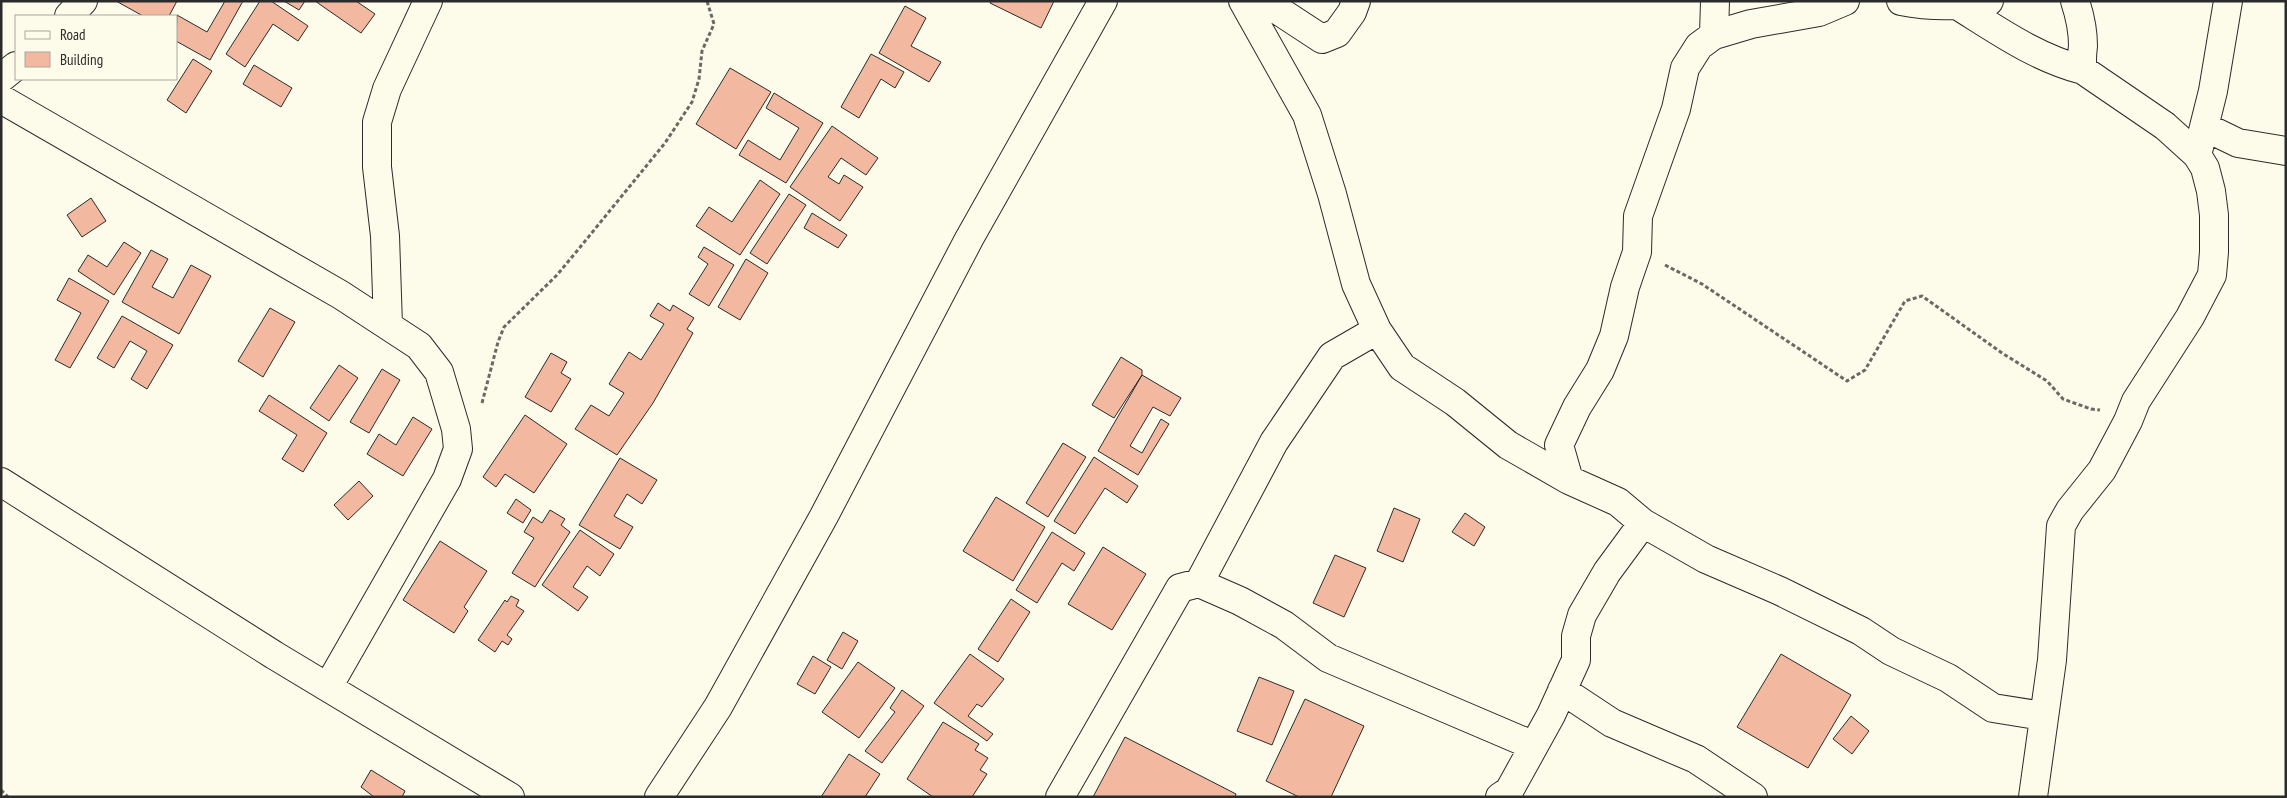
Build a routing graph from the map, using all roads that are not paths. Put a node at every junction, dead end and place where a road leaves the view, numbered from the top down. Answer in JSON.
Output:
{"nodes":[{"id":1,"x":82,"y":1,"type":"edge"},
{"id":2,"x":428,"y":1,"type":"edge"},
{"id":3,"x":1103,"y":1,"type":"edge"},
{"id":4,"x":1244,"y":1,"type":"edge"},
{"id":5,"x":1264,"y":1,"type":"edge"},
{"id":6,"x":1356,"y":1,"type":"edge"},
{"id":7,"x":1715,"y":1,"type":"edge"},
{"id":8,"x":1845,"y":1,"type":"edge"},
{"id":9,"x":1902,"y":1,"type":"edge"},
{"id":10,"x":1989,"y":1,"type":"edge"},
{"id":11,"x":2075,"y":1,"type":"edge"},
{"id":12,"x":2228,"y":1,"type":"edge"},
{"id":13,"x":1960,"y":7,"type":"junction"},
{"id":14,"x":70,"y":15,"type":"edge"},
{"id":15,"x":1714,"y":35,"type":"junction"},
{"id":16,"x":15,"y":67,"type":"edge"},
{"id":17,"x":2083,"y":70,"type":"junction"},
{"id":18,"x":1,"y":78,"type":"edge"},
{"id":19,"x":1,"y":99,"type":"edge"},
{"id":20,"x":2205,"y":127,"type":"junction"},
{"id":21,"x":2286,"y":151,"type":"edge"},
{"id":22,"x":2198,"y":155,"type":"junction"},
{"id":23,"x":388,"y":325,"type":"junction"},
{"id":24,"x":1377,"y":330,"type":"junction"},
{"id":25,"x":1568,"y":480,"type":"junction"},
{"id":26,"x":1,"y":482,"type":"edge"},
{"id":27,"x":1643,"y":523,"type":"junction"},
{"id":28,"x":1199,"y":583,"type":"junction"},
{"id":29,"x":328,"y":687,"type":"junction"},
{"id":30,"x":1562,"y":690,"type":"junction"},
{"id":31,"x":2043,"y":716,"type":"junction"},
{"id":32,"x":1532,"y":745,"type":"junction"},
{"id":33,"x":510,"y":797,"type":"edge"},
{"id":34,"x":659,"y":797,"type":"edge"},
{"id":35,"x":1060,"y":797,"type":"edge"},
{"id":36,"x":1500,"y":797,"type":"edge"},
{"id":37,"x":1753,"y":797,"type":"edge"},
{"id":38,"x":2033,"y":797,"type":"edge"}],
"edges":[{"from":1,"to":14,"type":"street"},
{"from":2,"to":23,"type":"street"},
{"from":3,"to":34,"type":"street"},
{"from":4,"to":24,"type":"street"},
{"from":5,"to":6,"type":"street"},
{"from":7,"to":15,"type":"street"},
{"from":8,"to":15,"type":"street"},
{"from":9,"to":13,"type":"street"},
{"from":10,"to":13,"type":"street"},
{"from":11,"to":17,"type":"street"},
{"from":12,"to":20,"type":"street"},
{"from":13,"to":17,"type":"street"},
{"from":15,"to":25,"type":"street"},
{"from":16,"to":18,"type":"street"},
{"from":17,"to":22,"type":"street"},
{"from":19,"to":23,"type":"street"},
{"from":20,"to":21,"type":"street"},
{"from":20,"to":22,"type":"street"},
{"from":22,"to":31,"type":"street"},
{"from":23,"to":29,"type":"street"},
{"from":24,"to":25,"type":"street"},
{"from":24,"to":28,"type":"street"},
{"from":25,"to":27,"type":"street"},
{"from":26,"to":29,"type":"street"},
{"from":27,"to":30,"type":"street"},
{"from":27,"to":31,"type":"street"},
{"from":28,"to":32,"type":"street"},
{"from":28,"to":35,"type":"street"},
{"from":29,"to":33,"type":"street"},
{"from":30,"to":32,"type":"street"},
{"from":30,"to":37,"type":"street"},
{"from":31,"to":38,"type":"street"},
{"from":32,"to":36,"type":"street"}]}
